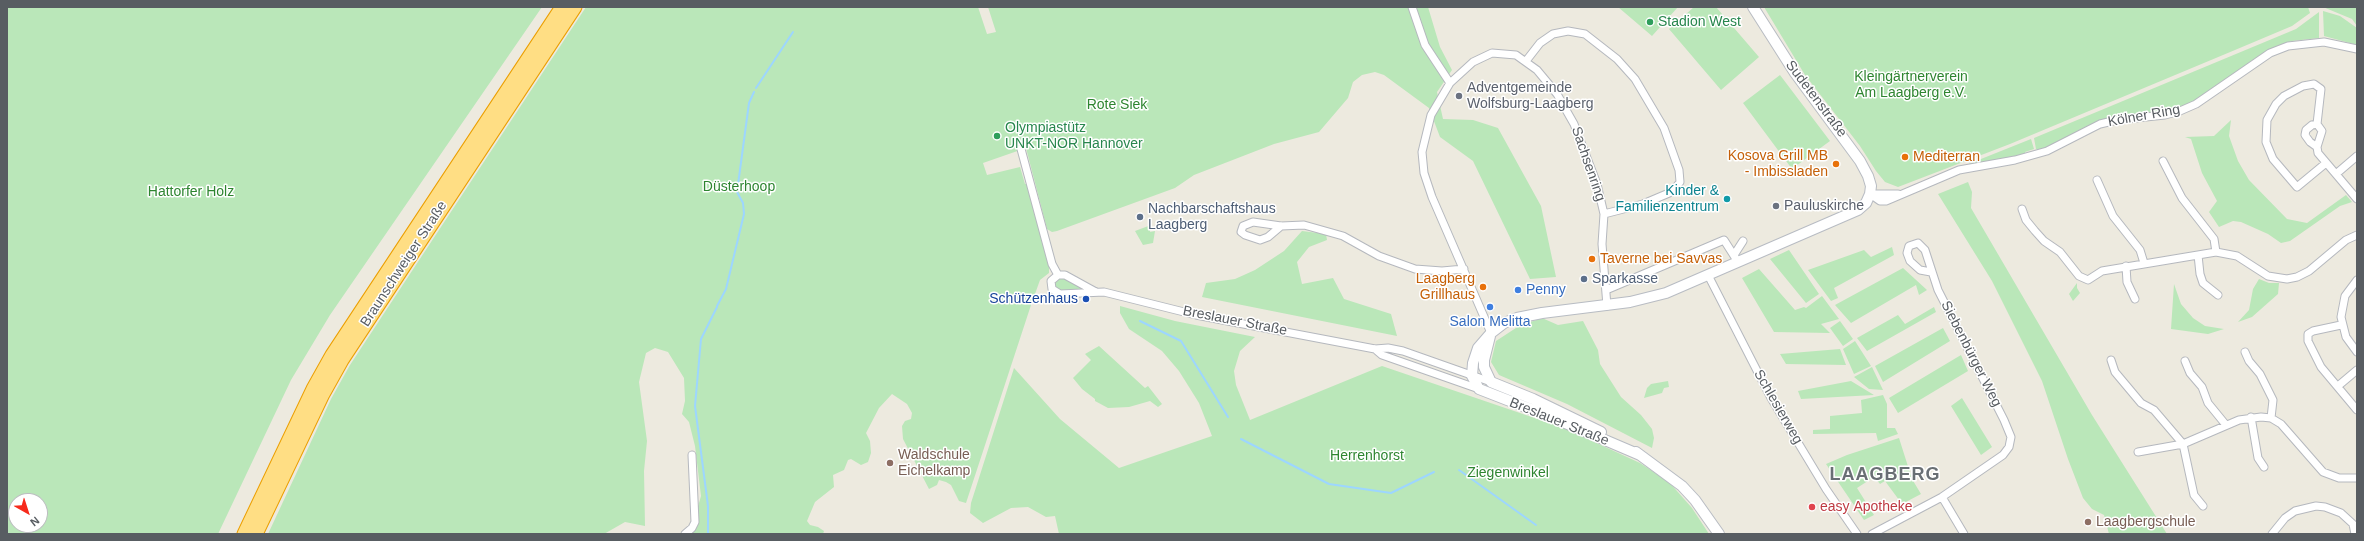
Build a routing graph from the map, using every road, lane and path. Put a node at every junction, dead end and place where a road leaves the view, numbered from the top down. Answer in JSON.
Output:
{"nodes":[{"id":1,"x":562,"y":7,"type":"edge"},
{"id":2,"x":575,"y":7,"type":"edge"},
{"id":3,"x":1412,"y":7,"type":"edge"},
{"id":4,"x":1753,"y":7,"type":"edge"},
{"id":5,"x":2357,"y":49,"type":"edge"},
{"id":6,"x":1526,"y":61,"type":"junction"},
{"id":7,"x":1450,"y":83,"type":"junction"},
{"id":8,"x":2317,"y":124,"type":"junction"},
{"id":9,"x":2317,"y":147,"type":"junction"},
{"id":10,"x":1021,"y":149,"type":"dead end"},
{"id":11,"x":2357,"y":156,"type":"edge"},
{"id":12,"x":2163,"y":161,"type":"dead end"},
{"id":13,"x":2326,"y":163,"type":"junction"},
{"id":14,"x":2336,"y":174,"type":"junction"},
{"id":15,"x":2097,"y":180,"type":"dead end"},
{"id":16,"x":1870,"y":194,"type":"junction"},
{"id":17,"x":2357,"y":199,"type":"edge"},
{"id":18,"x":2022,"y":209,"type":"dead end"},
{"id":19,"x":1604,"y":214,"type":"junction"},
{"id":20,"x":1281,"y":226,"type":"junction"},
{"id":21,"x":2357,"y":234,"type":"edge"},
{"id":22,"x":1743,"y":241,"type":"dead end"},
{"id":23,"x":2216,"y":252,"type":"junction"},
{"id":24,"x":2198,"y":255,"type":"junction"},
{"id":25,"x":1736,"y":259,"type":"junction"},
{"id":26,"x":2144,"y":263,"type":"junction"},
{"id":27,"x":2126,"y":266,"type":"junction"},
{"id":28,"x":1464,"y":269,"type":"junction"},
{"id":29,"x":1931,"y":272,"type":"dead end"},
{"id":30,"x":1058,"y":275,"type":"junction"},
{"id":31,"x":1708,"y":275,"type":"junction"},
{"id":32,"x":2357,"y":280,"type":"edge"},
{"id":33,"x":1606,"y":290,"type":"junction"},
{"id":34,"x":1096,"y":292,"type":"junction"},
{"id":35,"x":2218,"y":295,"type":"dead end"},
{"id":36,"x":2135,"y":299,"type":"dead end"},
{"id":37,"x":1607,"y":306,"type":"junction"},
{"id":38,"x":2341,"y":325,"type":"junction"},
{"id":39,"x":1491,"y":333,"type":"junction"},
{"id":40,"x":1374,"y":349,"type":"junction"},
{"id":41,"x":2246,"y":352,"type":"dead end"},
{"id":42,"x":2357,"y":352,"type":"edge"},
{"id":43,"x":1484,"y":360,"type":"junction"},
{"id":44,"x":2110,"y":360,"type":"dead end"},
{"id":45,"x":2185,"y":361,"type":"dead end"},
{"id":46,"x":2357,"y":370,"type":"edge"},
{"id":47,"x":1472,"y":376,"type":"junction"},
{"id":48,"x":1459,"y":382,"type":"junction"},
{"id":49,"x":1491,"y":382,"type":"junction"},
{"id":50,"x":2338,"y":386,"type":"junction"},
{"id":51,"x":1479,"y":389,"type":"junction"},
{"id":52,"x":2357,"y":410,"type":"edge"},
{"id":53,"x":2251,"y":417,"type":"junction"},
{"id":54,"x":2271,"y":418,"type":"junction"},
{"id":55,"x":2226,"y":425,"type":"junction"},
{"id":56,"x":2183,"y":444,"type":"junction"},
{"id":57,"x":2138,"y":452,"type":"dead end"},
{"id":58,"x":692,"y":455,"type":"dead end"},
{"id":59,"x":1640,"y":455,"type":"junction"},
{"id":60,"x":2264,"y":467,"type":"dead end"},
{"id":61,"x":2357,"y":478,"type":"edge"},
{"id":62,"x":1942,"y":497,"type":"junction"},
{"id":63,"x":2203,"y":506,"type":"dead end"},
{"id":64,"x":244,"y":534,"type":"edge"},
{"id":65,"x":256,"y":534,"type":"edge"},
{"id":66,"x":685,"y":534,"type":"edge"},
{"id":67,"x":1719,"y":534,"type":"edge"},
{"id":68,"x":1857,"y":534,"type":"edge"},
{"id":69,"x":1872,"y":534,"type":"edge"},
{"id":70,"x":1964,"y":534,"type":"edge"},
{"id":71,"x":2272,"y":534,"type":"edge"},
{"id":72,"x":2355,"y":534,"type":"edge"}],
"edges":[{"from":1,"to":64,"type":"highway","name":"Braunschweiger Straße"},
{"from":2,"to":65,"type":"highway","name":"Braunschweiger Straße"},
{"from":3,"to":7,"type":"street"},
{"from":4,"to":16,"type":"street","name":"Sudetenstraße"},
{"from":5,"to":16,"type":"street","name":"Kölner Ring"},
{"from":6,"to":7,"type":"street","name":"Sachsenring"},
{"from":6,"to":19,"type":"street","name":"Sachsenring"},
{"from":6,"to":19,"type":"street"},
{"from":7,"to":28,"type":"street","name":"Sachsenring"},
{"from":8,"to":9,"type":"street"},
{"from":8,"to":9,"type":"street"},
{"from":8,"to":13,"type":"street"},
{"from":9,"to":13,"type":"street"},
{"from":10,"to":30,"type":"street"},
{"from":11,"to":14,"type":"street"},
{"from":12,"to":23,"type":"street"},
{"from":13,"to":14,"type":"street"},
{"from":14,"to":17,"type":"street"},
{"from":15,"to":26,"type":"street"},
{"from":16,"to":25,"type":"street"},
{"from":18,"to":27,"type":"street"},
{"from":19,"to":33,"type":"street","name":"Sachsenring"},
{"from":20,"to":20,"type":"street"},
{"from":20,"to":28,"type":"street"},
{"from":21,"to":23,"type":"street"},
{"from":22,"to":25,"type":"street"},
{"from":23,"to":24,"type":"street"},
{"from":24,"to":26,"type":"street"},
{"from":24,"to":35,"type":"street"},
{"from":25,"to":31,"type":"street"},
{"from":25,"to":33,"type":"street"},
{"from":26,"to":27,"type":"street"},
{"from":27,"to":36,"type":"street"},
{"from":28,"to":39,"type":"street","name":"Sachsenring"},
{"from":29,"to":62,"type":"street","name":"Siebenbürger Weg"},
{"from":30,"to":34,"type":"street","name":"Breslauer Straße"},
{"from":30,"to":34,"type":"street","name":"Breslauer Straße"},
{"from":31,"to":37,"type":"street"},
{"from":31,"to":68,"type":"street","name":"Schlesierweg"},
{"from":32,"to":38,"type":"street"},
{"from":33,"to":37,"type":"street","name":"Sachsenring"},
{"from":34,"to":40,"type":"street","name":"Breslauer Straße"},
{"from":37,"to":39,"type":"street"},
{"from":38,"to":42,"type":"street"},
{"from":38,"to":50,"type":"street"},
{"from":39,"to":43,"type":"street"},
{"from":39,"to":47,"type":"street"},
{"from":40,"to":47,"type":"street","name":"Breslauer Straße"},
{"from":40,"to":48,"type":"street","name":"Breslauer Straße"},
{"from":41,"to":54,"type":"street"},
{"from":43,"to":47,"type":"street"},
{"from":43,"to":49,"type":"street"},
{"from":44,"to":56,"type":"street"},
{"from":45,"to":55,"type":"street"},
{"from":46,"to":50,"type":"street"},
{"from":47,"to":48,"type":"street"},
{"from":47,"to":49,"type":"street","name":"Breslauer Straße"},
{"from":47,"to":51,"type":"street"},
{"from":48,"to":51,"type":"street","name":"Breslauer Straße"},
{"from":49,"to":59,"type":"street","name":"Breslauer Straße"},
{"from":50,"to":52,"type":"street"},
{"from":51,"to":59,"type":"street","name":"Breslauer Straße"},
{"from":53,"to":54,"type":"street"},
{"from":53,"to":55,"type":"street"},
{"from":53,"to":60,"type":"street"},
{"from":54,"to":61,"type":"street"},
{"from":55,"to":56,"type":"street"},
{"from":56,"to":57,"type":"street"},
{"from":56,"to":63,"type":"street"},
{"from":58,"to":66,"type":"street"},
{"from":59,"to":67,"type":"street","name":"Breslauer Straße"},
{"from":62,"to":69,"type":"street"},
{"from":62,"to":70,"type":"street"},
{"from":71,"to":72,"type":"street"}]}
